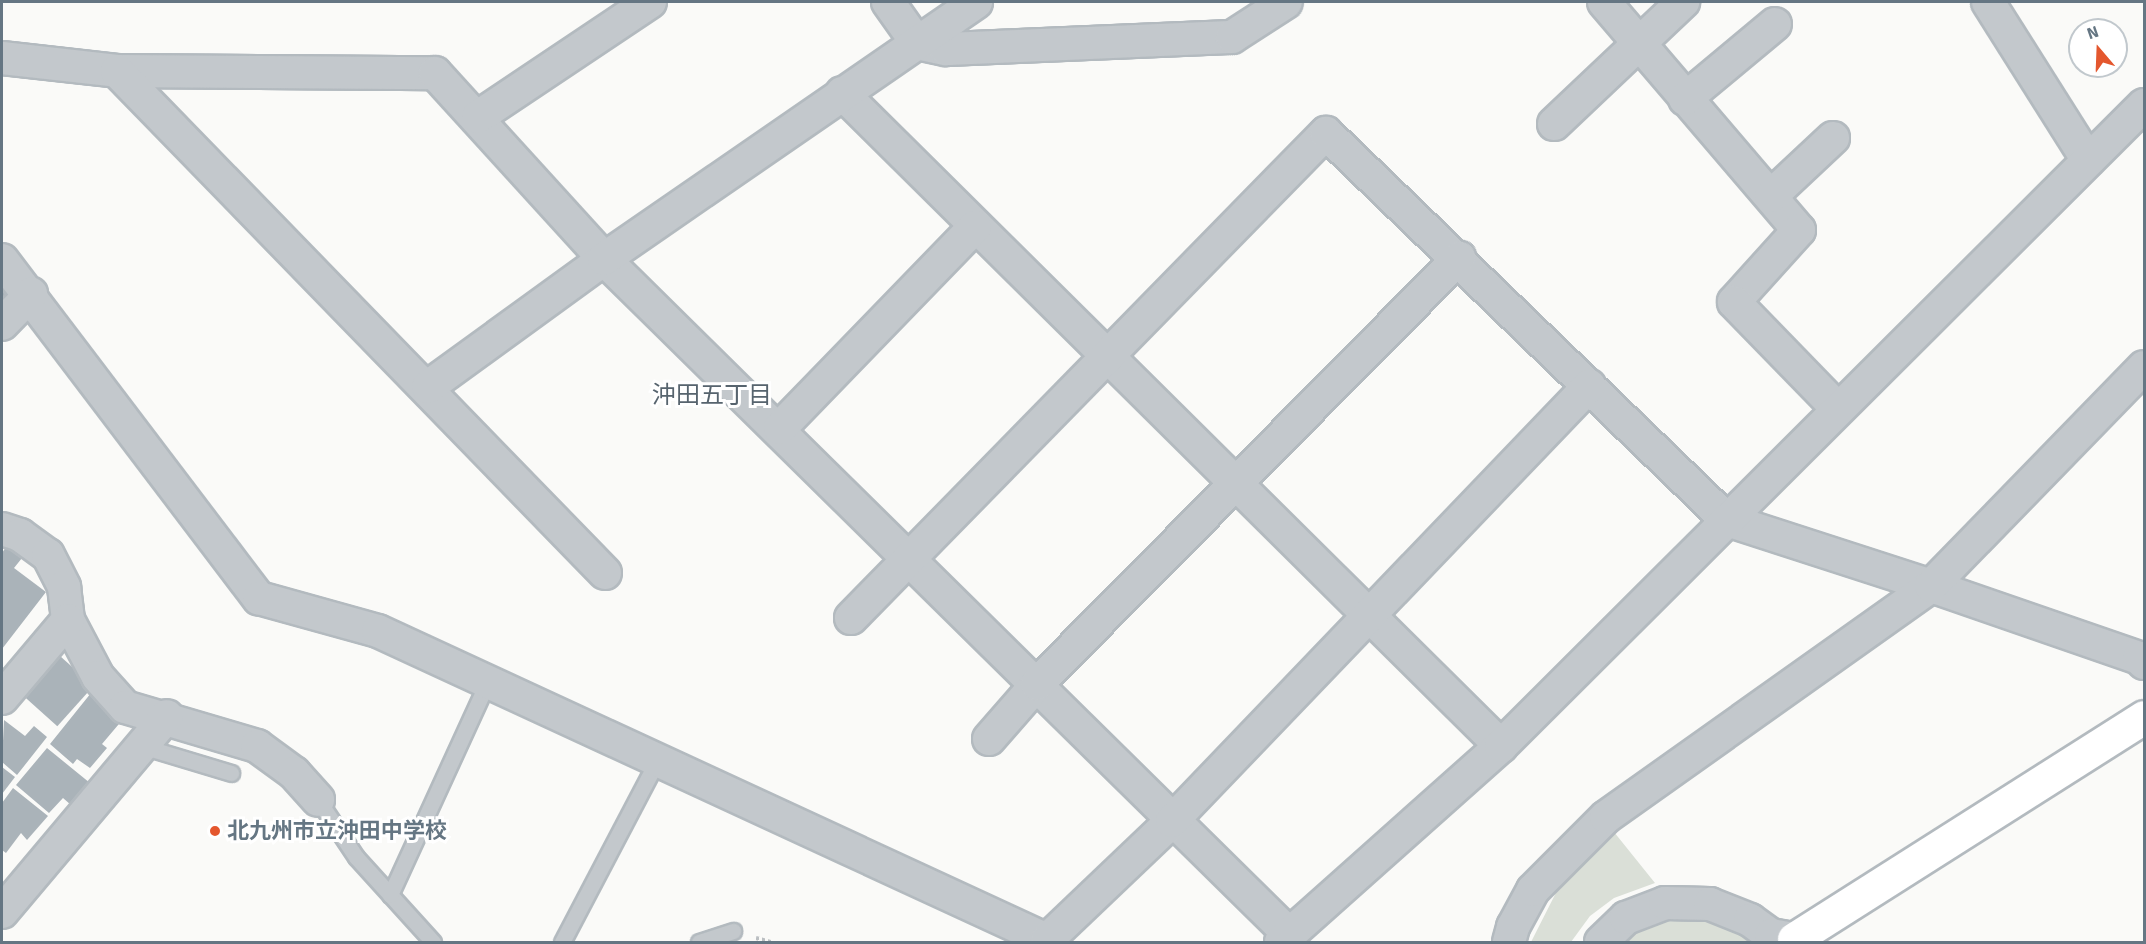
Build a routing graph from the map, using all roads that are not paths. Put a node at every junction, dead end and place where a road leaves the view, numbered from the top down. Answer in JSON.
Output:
{"nodes":[{"id":1,"x":650,"y":2,"type":"edge"},
{"id":2,"x":888,"y":2,"type":"edge"},
{"id":3,"x":976,"y":2,"type":"edge"},
{"id":4,"x":1286,"y":2,"type":"edge"},
{"id":5,"x":1604,"y":2,"type":"edge"},
{"id":6,"x":1683,"y":2,"type":"edge"},
{"id":7,"x":1988,"y":2,"type":"edge"},
{"id":8,"x":1776,"y":24,"type":"dead end"},
{"id":9,"x":917,"y":43,"type":"junction"},
{"id":10,"x":1638,"y":44,"type":"junction"},
{"id":11,"x":2,"y":58,"type":"edge"},
{"id":12,"x":117,"y":71,"type":"junction"},
{"id":13,"x":842,"y":93,"type":"junction"},
{"id":14,"x":1685,"y":99,"type":"junction"},
{"id":15,"x":2145,"y":105,"type":"edge"},
{"id":16,"x":478,"y":117,"type":"junction"},
{"id":17,"x":1554,"y":124,"type":"dead end"},
{"id":18,"x":1833,"y":138,"type":"dead end"},
{"id":19,"x":2088,"y":160,"type":"junction"},
{"id":20,"x":1772,"y":196,"type":"junction"},
{"id":21,"x":975,"y":226,"type":"junction"},
{"id":22,"x":1459,"y":258,"type":"junction"},
{"id":23,"x":604,"y":259,"type":"junction"},
{"id":24,"x":2,"y":260,"type":"edge"},
{"id":25,"x":31,"y":294,"type":"junction"},
{"id":26,"x":2,"y":324,"type":"edge"},
{"id":27,"x":1108,"y":357,"type":"junction"},
{"id":28,"x":2145,"y":367,"type":"edge"},
{"id":29,"x":1589,"y":386,"type":"junction"},
{"id":30,"x":428,"y":387,"type":"junction"},
{"id":31,"x":1837,"y":408,"type":"junction"},
{"id":32,"x":780,"y":428,"type":"junction"},
{"id":33,"x":1238,"y":484,"type":"junction"},
{"id":34,"x":1727,"y":520,"type":"junction"},
{"id":35,"x":2,"y":529,"type":"edge"},
{"id":36,"x":909,"y":560,"type":"junction"},
{"id":37,"x":605,"y":573,"type":"dead end"},
{"id":38,"x":1931,"y":585,"type":"junction"},
{"id":39,"x":1368,"y":615,"type":"junction"},
{"id":40,"x":851,"y":618,"type":"dead end"},
{"id":41,"x":68,"y":620,"type":"junction"},
{"id":42,"x":2145,"y":663,"type":"edge"},
{"id":43,"x":488,"y":681,"type":"junction"},
{"id":44,"x":1037,"y":684,"type":"junction"},
{"id":45,"x":2,"y":698,"type":"edge"},
{"id":46,"x":167,"y":716,"type":"junction"},
{"id":47,"x":2145,"y":717,"type":"edge"},
{"id":48,"x":989,"y":739,"type":"dead end"},
{"id":49,"x":1501,"y":746,"type":"junction"},
{"id":50,"x":145,"y":747,"type":"junction"},
{"id":51,"x":658,"y":759,"type":"junction"},
{"id":52,"x":231,"y":773,"type":"dead end"},
{"id":53,"x":318,"y":800,"type":"joint"},
{"id":54,"x":1172,"y":821,"type":"junction"},
{"id":55,"x":390,"y":895,"type":"junction"},
{"id":56,"x":4,"y":905,"type":"edge"},
{"id":57,"x":733,"y":931,"type":"dead end"},
{"id":58,"x":1285,"y":939,"type":"edge"},
{"id":59,"x":1794,"y":940,"type":"edge"},
{"id":60,"x":1049,"y":941,"type":"edge"},
{"id":61,"x":433,"y":942,"type":"edge"},
{"id":62,"x":562,"y":942,"type":"edge"},
{"id":63,"x":699,"y":942,"type":"edge"},
{"id":64,"x":1509,"y":942,"type":"edge"},
{"id":65,"x":1601,"y":942,"type":"edge"}],
"edges":[{"from":1,"to":16,"type":"street"},
{"from":2,"to":9,"type":"street"},
{"from":3,"to":9,"type":"street"},
{"from":4,"to":9,"type":"street"},
{"from":5,"to":10,"type":"street"},
{"from":6,"to":10,"type":"street"},
{"from":7,"to":19,"type":"street"},
{"from":8,"to":14,"type":"street"},
{"from":9,"to":13,"type":"street"},
{"from":10,"to":14,"type":"street"},
{"from":10,"to":17,"type":"street"},
{"from":11,"to":12,"type":"street"},
{"from":12,"to":16,"type":"street"},
{"from":12,"to":30,"type":"street"},
{"from":13,"to":21,"type":"street"},
{"from":13,"to":23,"type":"street"},
{"from":14,"to":20,"type":"street"},
{"from":15,"to":19,"type":"street"},
{"from":16,"to":23,"type":"street"},
{"from":18,"to":20,"type":"street"},
{"from":19,"to":31,"type":"street"},
{"from":20,"to":31,"type":"street"},
{"from":21,"to":27,"type":"street"},
{"from":21,"to":32,"type":"street"},
{"from":22,"to":27,"type":"street"},
{"from":22,"to":29,"type":"street"},
{"from":22,"to":33,"type":"street"},
{"from":23,"to":30,"type":"street"},
{"from":23,"to":32,"type":"street"},
{"from":24,"to":25,"type":"street"},
{"from":25,"to":26,"type":"street"},
{"from":25,"to":43,"type":"street"},
{"from":27,"to":33,"type":"street"},
{"from":27,"to":36,"type":"street"},
{"from":28,"to":38,"type":"street"},
{"from":29,"to":34,"type":"street"},
{"from":29,"to":39,"type":"street"},
{"from":30,"to":37,"type":"street"},
{"from":31,"to":34,"type":"street"},
{"from":32,"to":36,"type":"street"},
{"from":33,"to":39,"type":"street"},
{"from":33,"to":44,"type":"street"},
{"from":34,"to":38,"type":"street"},
{"from":34,"to":49,"type":"street"},
{"from":35,"to":41,"type":"street"},
{"from":36,"to":40,"type":"street"},
{"from":36,"to":44,"type":"street"},
{"from":38,"to":42,"type":"street"},
{"from":38,"to":64,"type":"street"},
{"from":39,"to":49,"type":"street"},
{"from":39,"to":54,"type":"street"},
{"from":41,"to":45,"type":"street"},
{"from":41,"to":46,"type":"street"},
{"from":43,"to":51,"type":"street"},
{"from":43,"to":55,"type":"lane"},
{"from":44,"to":48,"type":"street"},
{"from":44,"to":54,"type":"street"},
{"from":46,"to":50,"type":"street"},
{"from":46,"to":53,"type":"street"},
{"from":47,"to":59,"type":"street"},
{"from":49,"to":58,"type":"street"},
{"from":50,"to":52,"type":"lane"},
{"from":50,"to":56,"type":"street"},
{"from":51,"to":60,"type":"street"},
{"from":51,"to":62,"type":"lane"},
{"from":53,"to":55,"type":"lane"},
{"from":54,"to":58,"type":"street"},
{"from":54,"to":60,"type":"street"},
{"from":55,"to":61,"type":"lane"},
{"from":57,"to":63,"type":"lane"},
{"from":59,"to":65,"type":"street"}]}
